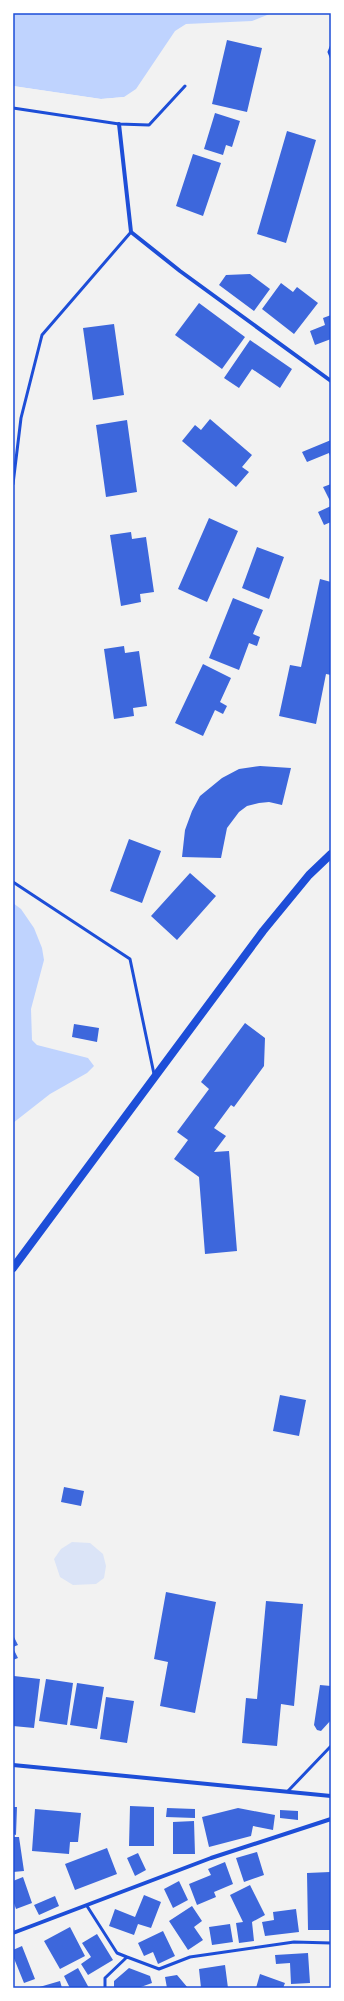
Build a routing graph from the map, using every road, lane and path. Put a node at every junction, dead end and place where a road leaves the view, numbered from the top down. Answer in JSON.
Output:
{"nodes":[{"id":1,"x":331,"y":47,"type":"edge"},
{"id":2,"x":331,"y":57,"type":"edge"},
{"id":3,"x":185,"y":86,"type":"dead end"},
{"id":4,"x":13,"y":108,"type":"edge"},
{"id":5,"x":118,"y":124,"type":"junction"},
{"id":6,"x":131,"y":232,"type":"junction"},
{"id":7,"x":331,"y":381,"type":"edge"},
{"id":8,"x":13,"y":484,"type":"edge"},
{"id":9,"x":331,"y":854,"type":"edge"},
{"id":10,"x":13,"y":882,"type":"edge"},
{"id":11,"x":155,"y":1077,"type":"junction"},
{"id":12,"x":13,"y":1268,"type":"edge"},
{"id":13,"x":331,"y":1746,"type":"edge"},
{"id":14,"x":13,"y":1765,"type":"edge"},
{"id":15,"x":288,"y":1791,"type":"junction"},
{"id":16,"x":331,"y":1796,"type":"edge"},
{"id":17,"x":331,"y":1819,"type":"edge"},
{"id":18,"x":87,"y":1906,"type":"junction"},
{"id":19,"x":13,"y":1933,"type":"edge"},
{"id":20,"x":331,"y":1943,"type":"edge"},
{"id":21,"x":127,"y":1957,"type":"junction"},
{"id":22,"x":105,"y":1988,"type":"edge"}],
"edges":[{"from":1,"to":2,"type":"lane"},
{"from":3,"to":5,"type":"lane"},
{"from":4,"to":5,"type":"lane"},
{"from":5,"to":6,"type":"street"},
{"from":6,"to":7,"type":"street"},
{"from":6,"to":8,"type":"lane"},
{"from":9,"to":11,"type":"main road"},
{"from":10,"to":11,"type":"lane"},
{"from":11,"to":12,"type":"main road"},
{"from":13,"to":15,"type":"lane"},
{"from":14,"to":15,"type":"street"},
{"from":15,"to":16,"type":"street"},
{"from":17,"to":18,"type":"street"},
{"from":18,"to":19,"type":"street"},
{"from":18,"to":21,"type":"lane"},
{"from":20,"to":21,"type":"lane"},
{"from":21,"to":22,"type":"lane"}]}
